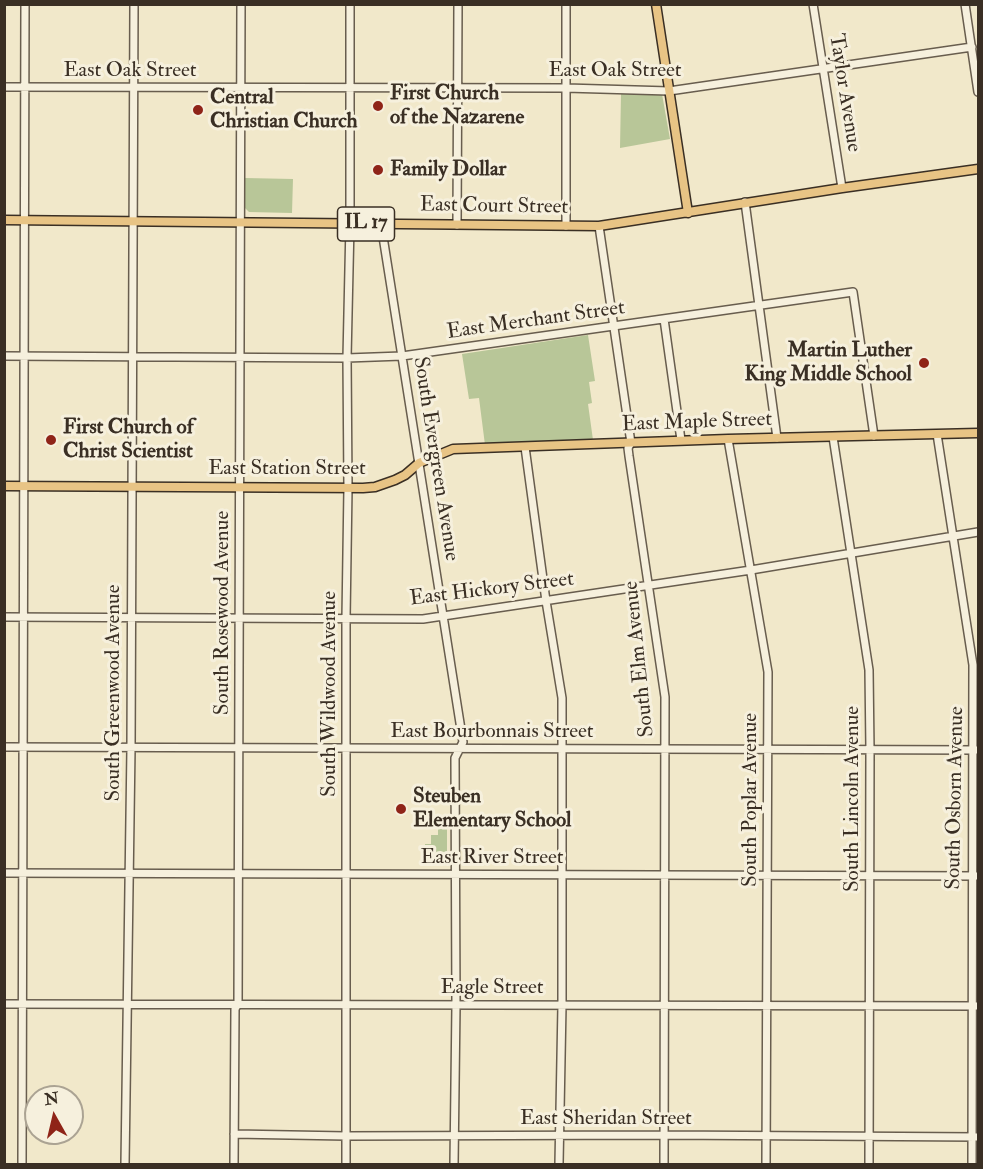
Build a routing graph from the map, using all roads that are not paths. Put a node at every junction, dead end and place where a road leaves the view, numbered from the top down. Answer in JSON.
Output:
{"nodes":[{"id":1,"x":25,"y":4,"type":"edge"},
{"id":2,"x":134,"y":4,"type":"edge"},
{"id":3,"x":241,"y":4,"type":"edge"},
{"id":4,"x":350,"y":4,"type":"edge"},
{"id":5,"x":458,"y":4,"type":"edge"},
{"id":6,"x":566,"y":4,"type":"edge"},
{"id":7,"x":656,"y":4,"type":"edge"},
{"id":8,"x":813,"y":4,"type":"edge"},
{"id":9,"x":965,"y":4,"type":"edge"},
{"id":10,"x":972,"y":47,"type":"junction"},
{"id":11,"x":823,"y":69,"type":"junction"},
{"id":12,"x":4,"y":87,"type":"edge"},
{"id":13,"x":24,"y":87,"type":"junction"},
{"id":14,"x":134,"y":87,"type":"junction"},
{"id":15,"x":242,"y":88,"type":"junction"},
{"id":16,"x":566,"y":88,"type":"junction"},
{"id":17,"x":350,"y":89,"type":"junction"},
{"id":18,"x":458,"y":89,"type":"junction"},
{"id":19,"x":669,"y":91,"type":"junction"},
{"id":20,"x":978,"y":92,"type":"edge"},
{"id":21,"x":978,"y":169,"type":"edge"},
{"id":22,"x":842,"y":188,"type":"junction"},
{"id":23,"x":745,"y":202,"type":"junction"},
{"id":24,"x":688,"y":213,"type":"junction"},
{"id":25,"x":4,"y":220,"type":"edge"},
{"id":26,"x":26,"y":220,"type":"junction"},
{"id":27,"x":133,"y":221,"type":"junction"},
{"id":28,"x":241,"y":222,"type":"junction"},
{"id":29,"x":350,"y":224,"type":"junction"},
{"id":30,"x":381,"y":224,"type":"junction"},
{"id":31,"x":457,"y":225,"type":"junction"},
{"id":32,"x":566,"y":226,"type":"junction"},
{"id":33,"x":599,"y":226,"type":"junction"},
{"id":34,"x":759,"y":306,"type":"junction"},
{"id":35,"x":664,"y":320,"type":"junction"},
{"id":36,"x":614,"y":326,"type":"junction"},
{"id":37,"x":4,"y":356,"type":"edge"},
{"id":38,"x":25,"y":356,"type":"junction"},
{"id":39,"x":132,"y":356,"type":"junction"},
{"id":40,"x":402,"y":356,"type":"junction"},
{"id":41,"x":241,"y":357,"type":"junction"},
{"id":42,"x":347,"y":358,"type":"junction"},
{"id":43,"x":978,"y":433,"type":"edge"},
{"id":44,"x":937,"y":434,"type":"junction"},
{"id":45,"x":874,"y":436,"type":"junction"},
{"id":46,"x":832,"y":437,"type":"junction"},
{"id":47,"x":777,"y":438,"type":"junction"},
{"id":48,"x":728,"y":439,"type":"junction"},
{"id":49,"x":681,"y":440,"type":"junction"},
{"id":50,"x":631,"y":443,"type":"junction"},
{"id":51,"x":525,"y":447,"type":"junction"},
{"id":52,"x":419,"y":463,"type":"junction"},
{"id":53,"x":4,"y":486,"type":"edge"},
{"id":54,"x":25,"y":487,"type":"junction"},
{"id":55,"x":132,"y":487,"type":"junction"},
{"id":56,"x":240,"y":487,"type":"junction"},
{"id":57,"x":348,"y":488,"type":"junction"},
{"id":58,"x":978,"y":532,"type":"edge"},
{"id":59,"x":952,"y":536,"type":"junction"},
{"id":60,"x":852,"y":554,"type":"junction"},
{"id":61,"x":751,"y":570,"type":"junction"},
{"id":62,"x":650,"y":585,"type":"junction"},
{"id":63,"x":546,"y":601,"type":"junction"},
{"id":64,"x":4,"y":617,"type":"edge"},
{"id":65,"x":24,"y":617,"type":"junction"},
{"id":66,"x":131,"y":617,"type":"junction"},
{"id":67,"x":443,"y":617,"type":"junction"},
{"id":68,"x":240,"y":618,"type":"junction"},
{"id":69,"x":346,"y":618,"type":"junction"},
{"id":70,"x":4,"y":747,"type":"edge"},
{"id":71,"x":23,"y":747,"type":"junction"},
{"id":72,"x":131,"y":748,"type":"junction"},
{"id":73,"x":239,"y":748,"type":"junction"},
{"id":74,"x":347,"y":748,"type":"junction"},
{"id":75,"x":461,"y":749,"type":"junction"},
{"id":76,"x":563,"y":749,"type":"junction"},
{"id":77,"x":666,"y":749,"type":"junction"},
{"id":78,"x":768,"y":749,"type":"junction"},
{"id":79,"x":870,"y":750,"type":"junction"},
{"id":80,"x":976,"y":750,"type":"edge"},
{"id":81,"x":4,"y":873,"type":"edge"},
{"id":82,"x":23,"y":873,"type":"junction"},
{"id":83,"x":130,"y":873,"type":"junction"},
{"id":84,"x":239,"y":874,"type":"junction"},
{"id":85,"x":346,"y":874,"type":"junction"},
{"id":86,"x":456,"y":874,"type":"junction"},
{"id":87,"x":562,"y":875,"type":"junction"},
{"id":88,"x":664,"y":875,"type":"junction"},
{"id":89,"x":766,"y":875,"type":"junction"},
{"id":90,"x":868,"y":876,"type":"junction"},
{"id":91,"x":975,"y":876,"type":"edge"},
{"id":92,"x":4,"y":1004,"type":"edge"},
{"id":93,"x":22,"y":1004,"type":"junction"},
{"id":94,"x":126,"y":1004,"type":"junction"},
{"id":95,"x":238,"y":1004,"type":"junction"},
{"id":96,"x":347,"y":1004,"type":"junction"},
{"id":97,"x":456,"y":1005,"type":"junction"},
{"id":98,"x":562,"y":1005,"type":"junction"},
{"id":99,"x":663,"y":1005,"type":"junction"},
{"id":100,"x":767,"y":1005,"type":"junction"},
{"id":101,"x":975,"y":1006,"type":"edge"},
{"id":102,"x":870,"y":1007,"type":"junction"},
{"id":103,"x":234,"y":1134,"type":"junction"},
{"id":104,"x":455,"y":1135,"type":"junction"},
{"id":105,"x":664,"y":1135,"type":"junction"},
{"id":106,"x":346,"y":1136,"type":"junction"},
{"id":107,"x":559,"y":1136,"type":"junction"},
{"id":108,"x":766,"y":1137,"type":"junction"},
{"id":109,"x":869,"y":1137,"type":"junction"},
{"id":110,"x":975,"y":1137,"type":"edge"},
{"id":111,"x":22,"y":1164,"type":"edge"},
{"id":112,"x":125,"y":1164,"type":"edge"},
{"id":113,"x":234,"y":1164,"type":"edge"},
{"id":114,"x":346,"y":1164,"type":"edge"},
{"id":115,"x":454,"y":1164,"type":"edge"},
{"id":116,"x":559,"y":1164,"type":"edge"},
{"id":117,"x":664,"y":1164,"type":"edge"},
{"id":118,"x":766,"y":1164,"type":"edge"},
{"id":119,"x":869,"y":1164,"type":"edge"},
{"id":120,"x":972,"y":1164,"type":"edge"}],
"edges":[{"from":1,"to":13,"type":"street"},
{"from":2,"to":14,"type":"street","name":"South Greenwood Avenue"},
{"from":3,"to":15,"type":"street","name":"South Rosewood Avenue"},
{"from":4,"to":17,"type":"street","name":"South Wildwood Avenue"},
{"from":5,"to":18,"type":"street"},
{"from":6,"to":16,"type":"street"},
{"from":7,"to":19,"type":"main road"},
{"from":8,"to":11,"type":"street","name":"Taylor Avenue"},
{"from":9,"to":10,"type":"street"},
{"from":10,"to":11,"type":"street","name":"East Oak Street"},
{"from":10,"to":20,"type":"street"},
{"from":11,"to":19,"type":"street","name":"East Oak Street"},
{"from":11,"to":22,"type":"street","name":"Taylor Avenue"},
{"from":12,"to":13,"type":"street","name":"East Oak Street"},
{"from":13,"to":14,"type":"street","name":"East Oak Street"},
{"from":13,"to":26,"type":"street"},
{"from":14,"to":15,"type":"street","name":"East Oak Street"},
{"from":14,"to":27,"type":"street","name":"South Greenwood Avenue"},
{"from":15,"to":17,"type":"street","name":"East Oak Street"},
{"from":15,"to":28,"type":"street","name":"South Rosewood Avenue"},
{"from":16,"to":18,"type":"street","name":"East Oak Street"},
{"from":16,"to":19,"type":"street","name":"East Oak Street"},
{"from":16,"to":32,"type":"street"},
{"from":17,"to":18,"type":"street","name":"East Oak Street"},
{"from":17,"to":29,"type":"street","name":"South Wildwood Avenue"},
{"from":18,"to":31,"type":"street"},
{"from":19,"to":24,"type":"main road"},
{"from":21,"to":22,"type":"main road","name":"East Court Street","number":"IL 17"},
{"from":22,"to":23,"type":"main road","name":"East Court Street","number":"IL 17"},
{"from":23,"to":24,"type":"main road","name":"East Court Street","number":"IL 17"},
{"from":23,"to":34,"type":"street"},
{"from":24,"to":33,"type":"main road","name":"East Court Street","number":"IL 17"},
{"from":25,"to":26,"type":"main road","name":"East Court Street","number":"IL 17"},
{"from":26,"to":27,"type":"main road","name":"East Court Street","number":"IL 17"},
{"from":26,"to":38,"type":"street"},
{"from":27,"to":28,"type":"main road","name":"East Court Street","number":"IL 17"},
{"from":27,"to":39,"type":"street","name":"South Greenwood Avenue"},
{"from":28,"to":29,"type":"main road","name":"East Court Street","number":"IL 17"},
{"from":28,"to":41,"type":"street","name":"South Rosewood Avenue"},
{"from":29,"to":30,"type":"main road","name":"East Court Street","number":"IL 17"},
{"from":29,"to":42,"type":"street","name":"South Wildwood Avenue"},
{"from":30,"to":31,"type":"main road","name":"East Court Street","number":"IL 17"},
{"from":30,"to":40,"type":"street","name":"South Evergreen Avenue"},
{"from":31,"to":32,"type":"main road","name":"East Court Street","number":"IL 17"},
{"from":32,"to":33,"type":"main road","name":"East Court Street","number":"IL 17"},
{"from":33,"to":36,"type":"street","name":"South Elm Avenue"},
{"from":34,"to":35,"type":"street","name":"East Merchant Street"},
{"from":34,"to":45,"type":"street","name":"East Merchant Street"},
{"from":34,"to":47,"type":"street"},
{"from":35,"to":36,"type":"street","name":"East Merchant Street"},
{"from":35,"to":49,"type":"street"},
{"from":36,"to":40,"type":"street","name":"East Merchant Street"},
{"from":36,"to":50,"type":"street","name":"South Elm Avenue"},
{"from":37,"to":38,"type":"street","name":"East Merchant Street"},
{"from":38,"to":39,"type":"street","name":"East Merchant Street"},
{"from":38,"to":54,"type":"street"},
{"from":39,"to":41,"type":"street","name":"East Merchant Street"},
{"from":39,"to":55,"type":"street","name":"South Greenwood Avenue"},
{"from":40,"to":42,"type":"street","name":"East Merchant Street"},
{"from":40,"to":52,"type":"street","name":"South Evergreen Avenue"},
{"from":41,"to":42,"type":"street","name":"East Merchant Street"},
{"from":41,"to":56,"type":"street","name":"South Rosewood Avenue"},
{"from":42,"to":57,"type":"street","name":"South Wildwood Avenue"},
{"from":43,"to":44,"type":"main road","name":"East Maple Street"},
{"from":44,"to":45,"type":"main road","name":"East Maple Street"},
{"from":44,"to":59,"type":"street","name":"South Osborn Avenue"},
{"from":45,"to":46,"type":"main road","name":"East Maple Street"},
{"from":46,"to":47,"type":"main road","name":"East Maple Street"},
{"from":46,"to":60,"type":"street","name":"South Lincoln Avenue"},
{"from":47,"to":48,"type":"main road","name":"East Maple Street"},
{"from":48,"to":49,"type":"main road","name":"East Maple Street"},
{"from":48,"to":61,"type":"street","name":"South Poplar Avenue"},
{"from":49,"to":50,"type":"main road","name":"East Maple Street"},
{"from":50,"to":51,"type":"main road","name":"East Maple Street"},
{"from":50,"to":62,"type":"street","name":"South Elm Avenue"},
{"from":51,"to":52,"type":"main road","name":"East Maple Street"},
{"from":51,"to":63,"type":"street"},
{"from":52,"to":57,"type":"main road","name":"East Station Street"},
{"from":52,"to":67,"type":"street","name":"South Evergreen Avenue"},
{"from":53,"to":54,"type":"main road","name":"East Station Street"},
{"from":54,"to":55,"type":"main road","name":"East Station Street"},
{"from":54,"to":65,"type":"street"},
{"from":55,"to":56,"type":"main road","name":"East Station Street"},
{"from":55,"to":66,"type":"street","name":"South Greenwood Avenue"},
{"from":56,"to":57,"type":"main road","name":"East Station Street"},
{"from":56,"to":68,"type":"street","name":"South Rosewood Avenue"},
{"from":57,"to":69,"type":"street","name":"South Wildwood Avenue"},
{"from":58,"to":59,"type":"street","name":"East Hickory Street"},
{"from":59,"to":60,"type":"street","name":"East Hickory Street"},
{"from":59,"to":80,"type":"street","name":"South Osborn Avenue"},
{"from":60,"to":61,"type":"street","name":"East Hickory Street"},
{"from":60,"to":79,"type":"street","name":"South Lincoln Avenue"},
{"from":61,"to":62,"type":"street","name":"East Hickory Street"},
{"from":61,"to":78,"type":"street","name":"South Poplar Avenue"},
{"from":62,"to":63,"type":"street","name":"East Hickory Street"},
{"from":62,"to":77,"type":"street","name":"South Elm Avenue"},
{"from":63,"to":67,"type":"street","name":"East Hickory Street"},
{"from":63,"to":76,"type":"street"},
{"from":64,"to":65,"type":"street","name":"East Hickory Street"},
{"from":65,"to":66,"type":"street","name":"East Hickory Street"},
{"from":65,"to":71,"type":"street"},
{"from":66,"to":68,"type":"street","name":"East Hickory Street"},
{"from":66,"to":72,"type":"street","name":"South Greenwood Avenue"},
{"from":67,"to":69,"type":"street","name":"East Hickory Street"},
{"from":67,"to":75,"type":"street","name":"South Evergreen Avenue"},
{"from":68,"to":69,"type":"street","name":"East Hickory Street"},
{"from":68,"to":73,"type":"street","name":"South Rosewood Avenue"},
{"from":69,"to":74,"type":"street","name":"South Wildwood Avenue"},
{"from":70,"to":71,"type":"street","name":"East Bourbonnais Street"},
{"from":71,"to":72,"type":"street","name":"East Bourbonnais Street"},
{"from":71,"to":82,"type":"street"},
{"from":72,"to":73,"type":"street","name":"East Bourbonnais Street"},
{"from":72,"to":83,"type":"street","name":"South Greenwood Avenue"},
{"from":73,"to":74,"type":"street","name":"East Bourbonnais Street"},
{"from":73,"to":84,"type":"street","name":"South Rosewood Avenue"},
{"from":74,"to":75,"type":"street","name":"East Bourbonnais Street"},
{"from":74,"to":85,"type":"street","name":"South Wildwood Avenue"},
{"from":75,"to":76,"type":"street","name":"East Bourbonnais Street"},
{"from":75,"to":86,"type":"street","name":"South Evergreen Avenue"},
{"from":76,"to":77,"type":"street","name":"East Bourbonnais Street"},
{"from":76,"to":87,"type":"street"},
{"from":77,"to":78,"type":"street","name":"East Bourbonnais Street"},
{"from":77,"to":88,"type":"street","name":"South Elm Avenue"},
{"from":78,"to":79,"type":"street","name":"East Bourbonnais Street"},
{"from":78,"to":89,"type":"street","name":"South Poplar Avenue"},
{"from":79,"to":80,"type":"street","name":"East Bourbonnais Street"},
{"from":79,"to":90,"type":"street","name":"South Lincoln Avenue"},
{"from":80,"to":91,"type":"street","name":"South Osborn Avenue"},
{"from":81,"to":82,"type":"street","name":"East River Street"},
{"from":82,"to":83,"type":"street","name":"East River Street"},
{"from":82,"to":93,"type":"street"},
{"from":83,"to":84,"type":"street","name":"East River Street"},
{"from":83,"to":94,"type":"street","name":"South Greenwood Avenue"},
{"from":84,"to":85,"type":"street","name":"East River Street"},
{"from":84,"to":95,"type":"street","name":"South Rosewood Avenue"},
{"from":85,"to":86,"type":"street","name":"East River Street"},
{"from":85,"to":96,"type":"street","name":"South Wildwood Avenue"},
{"from":86,"to":87,"type":"street","name":"East River Street"},
{"from":86,"to":97,"type":"street","name":"South Evergreen Avenue"},
{"from":87,"to":88,"type":"street","name":"East River Street"},
{"from":87,"to":98,"type":"street"},
{"from":88,"to":89,"type":"street","name":"East River Street"},
{"from":88,"to":99,"type":"street","name":"South Elm Avenue"},
{"from":89,"to":90,"type":"street","name":"East River Street"},
{"from":89,"to":100,"type":"street","name":"South Poplar Avenue"},
{"from":90,"to":91,"type":"street","name":"East River Street"},
{"from":90,"to":102,"type":"street","name":"South Lincoln Avenue"},
{"from":91,"to":101,"type":"street","name":"South Osborn Avenue"},
{"from":92,"to":93,"type":"street","name":"Eagle Street"},
{"from":93,"to":94,"type":"street","name":"Eagle Street"},
{"from":93,"to":111,"type":"street"},
{"from":94,"to":95,"type":"street","name":"Eagle Street"},
{"from":94,"to":112,"type":"street","name":"South Greenwood Avenue"},
{"from":95,"to":96,"type":"street","name":"Eagle Street"},
{"from":95,"to":103,"type":"street","name":"South Rosewood Avenue"},
{"from":96,"to":97,"type":"street","name":"Eagle Street"},
{"from":96,"to":106,"type":"street","name":"South Wildwood Avenue"},
{"from":97,"to":98,"type":"street","name":"Eagle Street"},
{"from":97,"to":104,"type":"street","name":"South Evergreen Avenue"},
{"from":98,"to":99,"type":"street","name":"Eagle Street"},
{"from":98,"to":107,"type":"street"},
{"from":99,"to":100,"type":"street","name":"Eagle Street"},
{"from":99,"to":105,"type":"street","name":"South Elm Avenue"},
{"from":100,"to":102,"type":"street","name":"Eagle Street"},
{"from":100,"to":108,"type":"street","name":"South Poplar Avenue"},
{"from":101,"to":102,"type":"street","name":"Eagle Street"},
{"from":101,"to":110,"type":"street","name":"South Osborn Avenue"},
{"from":102,"to":109,"type":"street","name":"South Lincoln Avenue"},
{"from":103,"to":106,"type":"street","name":"East Sheridan Street"},
{"from":103,"to":113,"type":"street","name":"South Rosewood Avenue"},
{"from":104,"to":106,"type":"street","name":"East Sheridan Street"},
{"from":104,"to":107,"type":"street","name":"East Sheridan Street"},
{"from":104,"to":115,"type":"street","name":"South Evergreen Avenue"},
{"from":105,"to":107,"type":"street","name":"East Sheridan Street"},
{"from":105,"to":108,"type":"street","name":"East Sheridan Street"},
{"from":105,"to":117,"type":"street","name":"South Elm Avenue"},
{"from":106,"to":114,"type":"street","name":"South Wildwood Avenue"},
{"from":107,"to":116,"type":"street"},
{"from":108,"to":109,"type":"street","name":"East Sheridan Street"},
{"from":108,"to":118,"type":"street","name":"South Poplar Avenue"},
{"from":109,"to":110,"type":"street","name":"East Sheridan Street"},
{"from":109,"to":119,"type":"street","name":"South Lincoln Avenue"},
{"from":110,"to":120,"type":"street","name":"South Osborn Avenue"}]}
